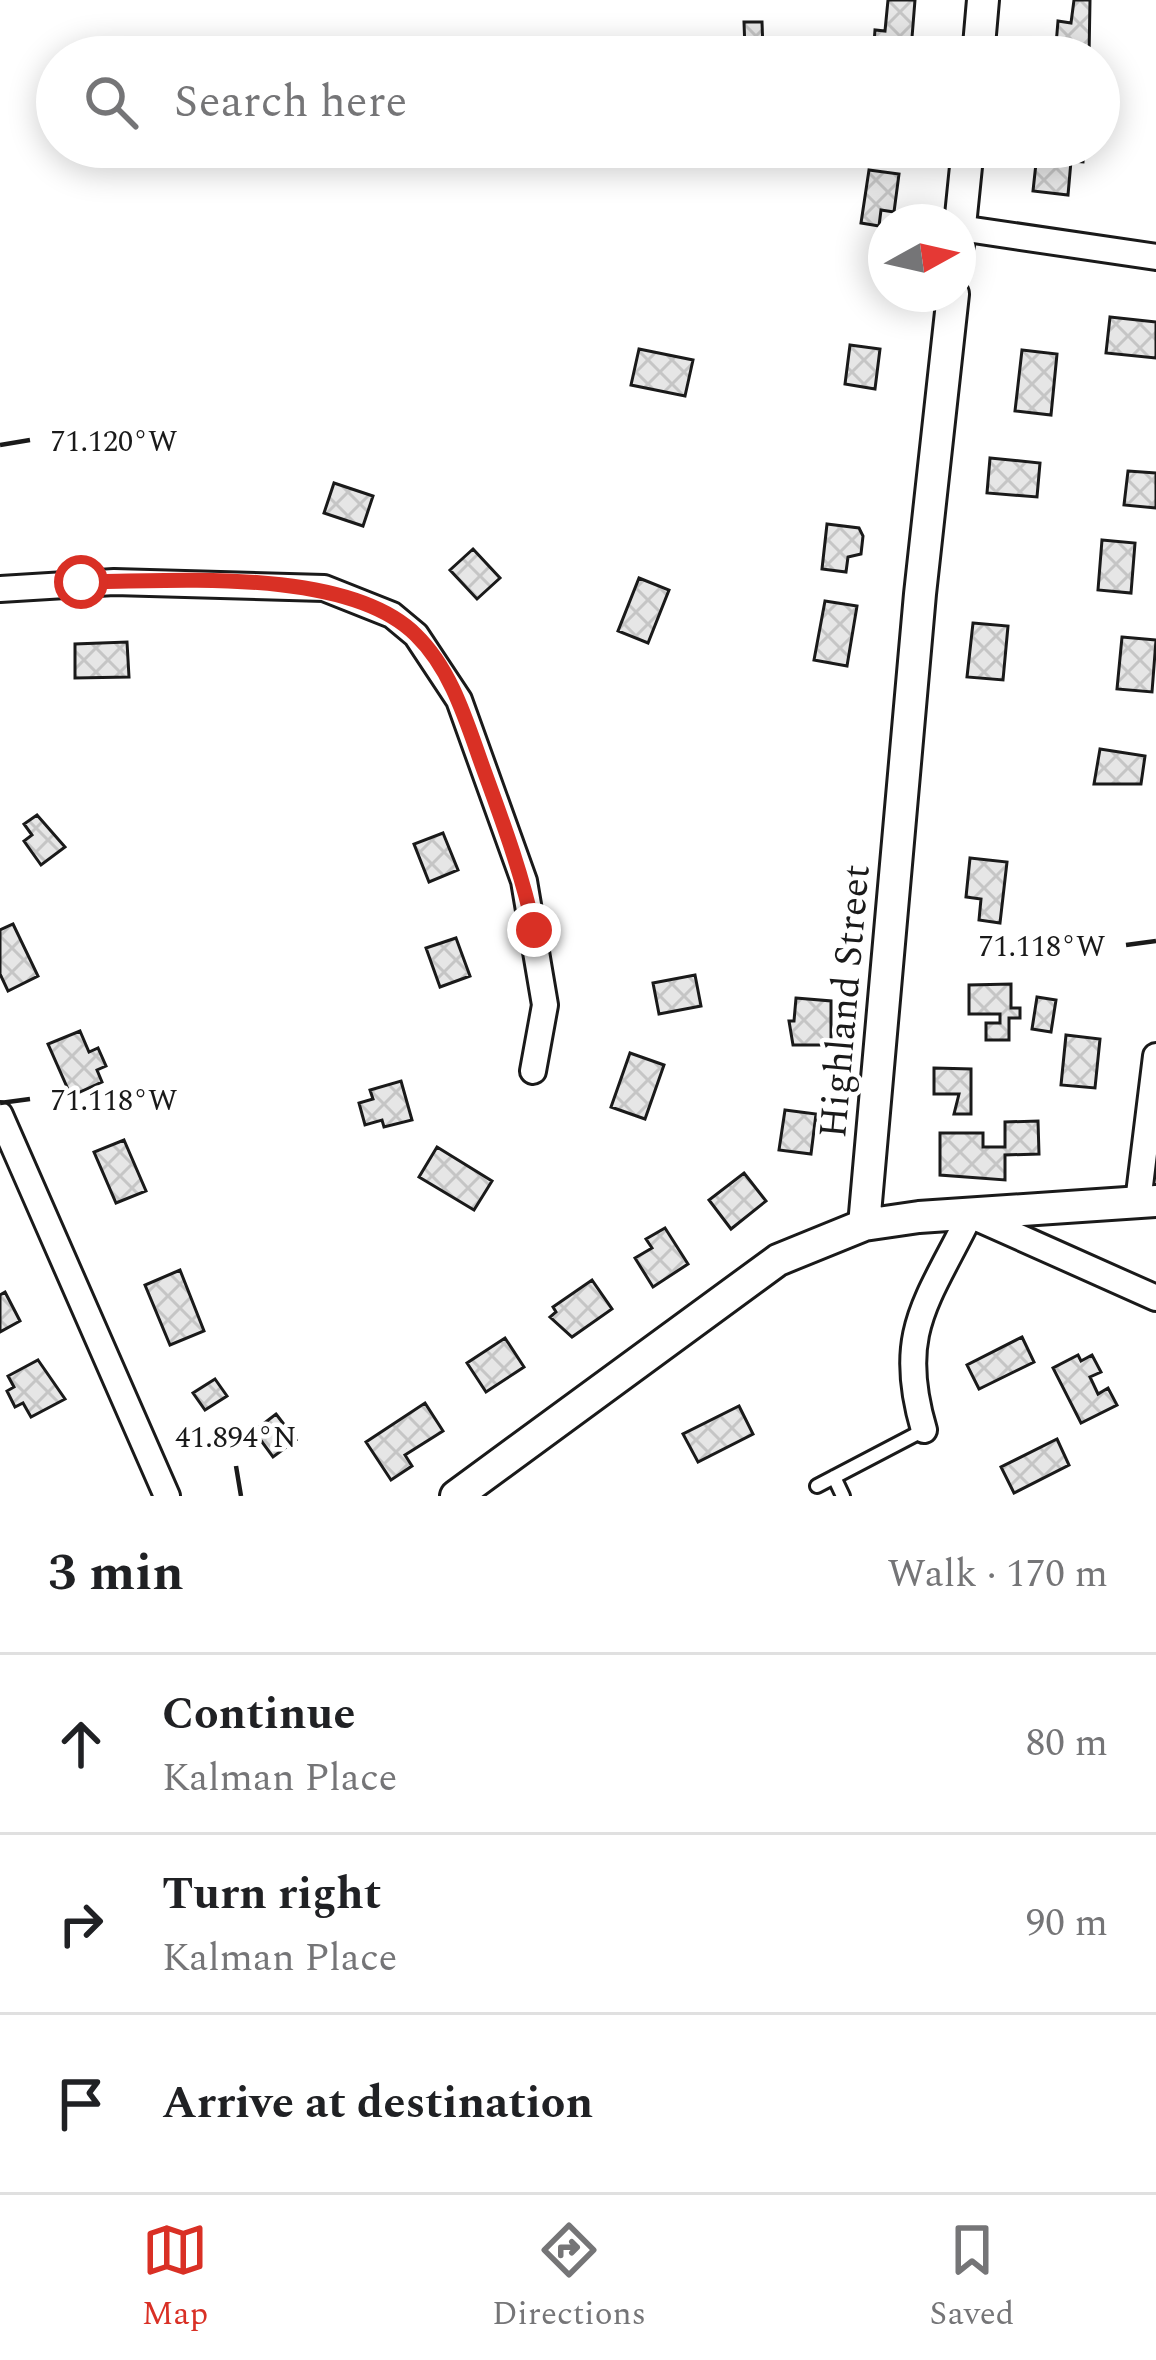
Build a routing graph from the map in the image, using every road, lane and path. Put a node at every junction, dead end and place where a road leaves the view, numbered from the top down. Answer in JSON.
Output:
{"nodes":[{"id":1,"x":983,"y":0,"type":"edge"},
{"id":2,"x":980,"y":36,"type":"edge"},
{"id":3,"x":966,"y":168,"type":"edge"},
{"id":4,"x":962,"y":204,"type":"edge"},
{"id":5,"x":976,"y":238,"type":"edge"},
{"id":6,"x":1156,"y":257,"type":"edge"},
{"id":7,"x":950,"y":312,"type":"edge"},
{"id":8,"x":0,"y":589,"type":"edge"},
{"id":9,"x":1156,"y":1056,"type":"edge"},
{"id":10,"x":533,"y":1071,"type":"dead end"},
{"id":11,"x":0,"y":1114,"type":"edge"},
{"id":12,"x":1147,"y":1202,"type":"edge"},
{"id":13,"x":970,"y":1215,"type":"junction"},
{"id":14,"x":864,"y":1226,"type":"junction"},
{"id":15,"x":1156,"y":1298,"type":"edge"},
{"id":16,"x":924,"y":1430,"type":"joint"},
{"id":17,"x":833,"y":1477,"type":"junction"},
{"id":18,"x":817,"y":1486,"type":"dead end"},
{"id":19,"x":167,"y":1496,"type":"edge"},
{"id":20,"x":456,"y":1496,"type":"edge"},
{"id":21,"x":843,"y":1496,"type":"edge"}],
"edges":[{"from":1,"to":2,"type":"street"},
{"from":3,"to":4,"type":"street"},
{"from":5,"to":6,"type":"street"},
{"from":7,"to":14,"type":"street","name":"Highland Street"},
{"from":8,"to":10,"type":"street"},
{"from":9,"to":12,"type":"street"},
{"from":11,"to":19,"type":"street"},
{"from":12,"to":13,"type":"street"},
{"from":13,"to":14,"type":"street"},
{"from":13,"to":15,"type":"street"},
{"from":13,"to":16,"type":"street"},
{"from":14,"to":20,"type":"street"},
{"from":16,"to":17,"type":"lane"},
{"from":17,"to":18,"type":"lane"},
{"from":17,"to":21,"type":"lane"}]}
